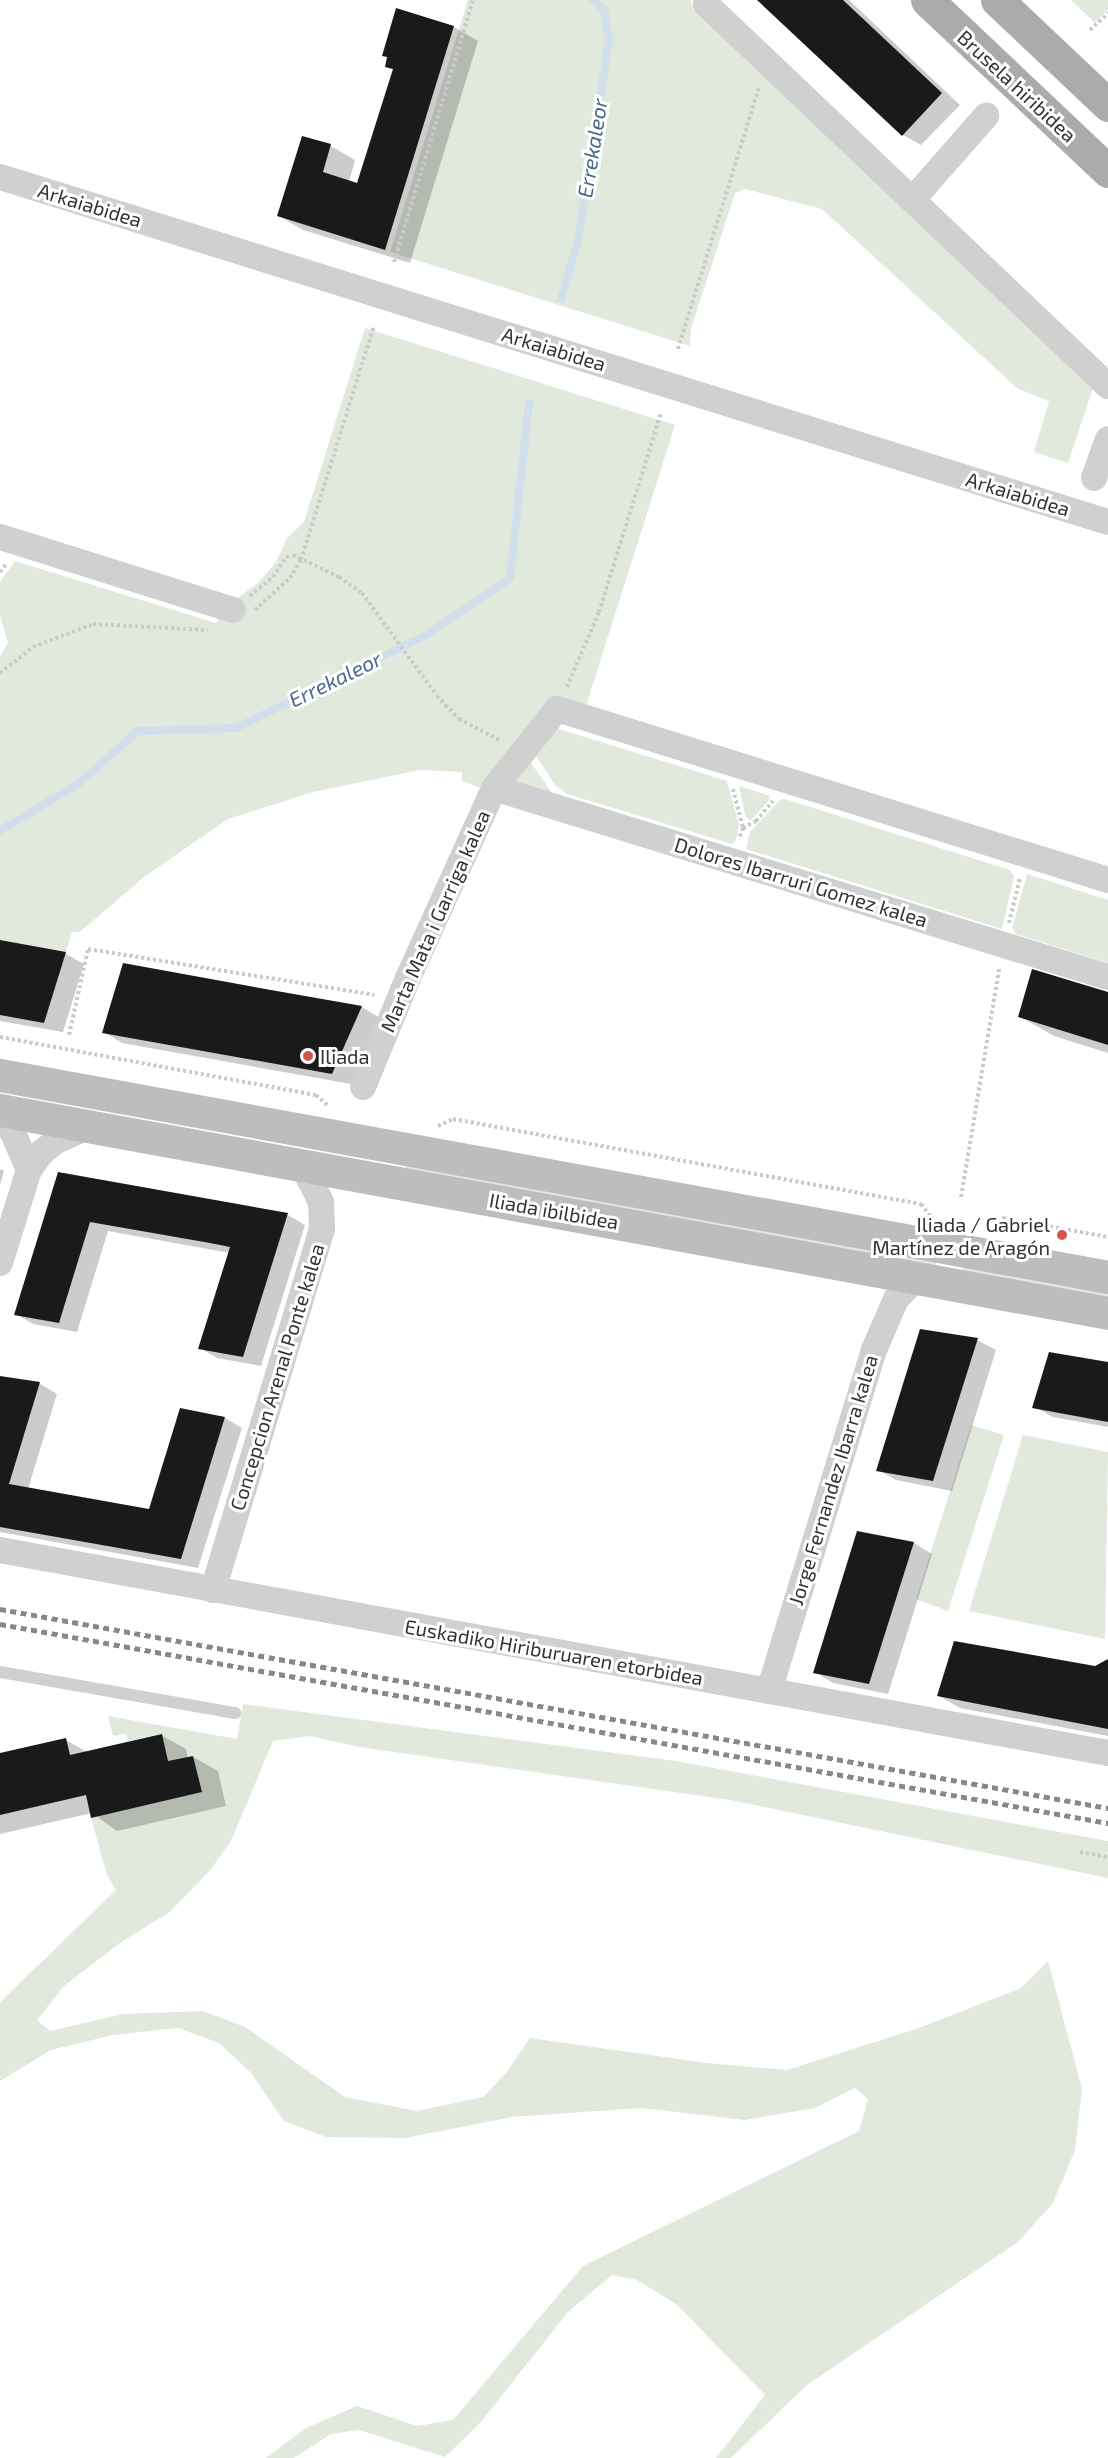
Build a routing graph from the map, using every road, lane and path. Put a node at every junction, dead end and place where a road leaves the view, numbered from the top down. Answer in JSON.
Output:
{"nodes":[{"id":1,"x":473,"y":0,"type":"edge"},
{"id":2,"x":707,"y":0,"type":"edge"},
{"id":3,"x":927,"y":0,"type":"edge"},
{"id":4,"x":997,"y":0,"type":"edge"},
{"id":5,"x":1108,"y":13,"type":"edge"},
{"id":6,"x":1090,"y":30,"type":"dead end"},
{"id":7,"x":767,"y":61,"type":"junction"},
{"id":8,"x":1108,"y":105,"type":"edge"},
{"id":9,"x":986,"y":116,"type":"dead end"},
{"id":10,"x":1108,"y":171,"type":"edge"},
{"id":11,"x":0,"y":177,"type":"edge"},
{"id":12,"x":914,"y":199,"type":"junction"},
{"id":13,"x":394,"y":261,"type":"dead end"},
{"id":14,"x":374,"y":325,"type":"dead end"},
{"id":15,"x":678,"y":350,"type":"dead end"},
{"id":16,"x":1108,"y":386,"type":"edge"},
{"id":17,"x":661,"y":412,"type":"dead end"},
{"id":18,"x":1108,"y":439,"type":"edge"},
{"id":19,"x":1094,"y":478,"type":"dead end"},
{"id":20,"x":1108,"y":522,"type":"edge"},
{"id":21,"x":0,"y":537,"type":"edge"},
{"id":22,"x":301,"y":560,"type":"junction"},
{"id":23,"x":243,"y":611,"type":"junction"},
{"id":24,"x":215,"y":630,"type":"dead end"},
{"id":25,"x":0,"y":673,"type":"edge"},
{"id":26,"x":557,"y":709,"type":"junction"},
{"id":27,"x":525,"y":754,"type":"junction"},
{"id":28,"x":726,"y":762,"type":"junction"},
{"id":29,"x":791,"y":782,"type":"junction"},
{"id":30,"x":494,"y":788,"type":"junction"},
{"id":31,"x":743,"y":828,"type":"junction"},
{"id":32,"x":1025,"y":854,"type":"junction"},
{"id":33,"x":733,"y":861,"type":"junction"},
{"id":34,"x":1108,"y":880,"type":"edge"},
{"id":35,"x":1004,"y":944,"type":"junction"},
{"id":36,"x":1108,"y":977,"type":"edge"},
{"id":37,"x":399,"y":999,"type":"junction"},
{"id":38,"x":69,"y":1035,"type":"dead end"},
{"id":39,"x":0,"y":1037,"type":"edge"},
{"id":40,"x":0,"y":1075,"type":"edge"},
{"id":41,"x":363,"y":1088,"type":"dead end"},
{"id":42,"x":0,"y":1110,"type":"edge"},
{"id":43,"x":332,"y":1110,"type":"dead end"},
{"id":44,"x":0,"y":1115,"type":"edge"},
{"id":45,"x":87,"y":1127,"type":"junction"},
{"id":46,"x":433,"y":1128,"type":"dead end"},
{"id":47,"x":302,"y":1165,"type":"junction"},
{"id":48,"x":29,"y":1170,"type":"junction"},
{"id":49,"x":961,"y":1197,"type":"dead end"},
{"id":50,"x":933,"y":1219,"type":"dead end"},
{"id":51,"x":982,"y":1228,"type":"dead end"},
{"id":52,"x":1108,"y":1237,"type":"edge"},
{"id":53,"x":0,"y":1263,"type":"edge"},
{"id":54,"x":1108,"y":1277,"type":"edge"},
{"id":55,"x":916,"y":1278,"type":"junction"},
{"id":56,"x":1108,"y":1313,"type":"edge"},
{"id":57,"x":0,"y":1550,"type":"edge"},
{"id":58,"x":213,"y":1590,"type":"junction"},
{"id":59,"x":0,"y":1672,"type":"edge"},
{"id":60,"x":770,"y":1691,"type":"junction"},
{"id":61,"x":235,"y":1713,"type":"dead end"},
{"id":62,"x":1108,"y":1753,"type":"edge"},
{"id":63,"x":1080,"y":1852,"type":"dead end"},
{"id":64,"x":1108,"y":1857,"type":"edge"}],
"edges":[{"from":1,"to":13,"type":"path"},
{"from":2,"to":7,"type":"street"},
{"from":3,"to":10,"type":"main road","name":"Brusela hiribidea"},
{"from":4,"to":8,"type":"main road"},
{"from":5,"to":6,"type":"path"},
{"from":7,"to":12,"type":"street"},
{"from":7,"to":15,"type":"path"},
{"from":9,"to":12,"type":"street"},
{"from":11,"to":20,"type":"street","name":"Arkaiabidea"},
{"from":12,"to":16,"type":"street"},
{"from":14,"to":22,"type":"path"},
{"from":17,"to":26,"type":"path"},
{"from":18,"to":19,"type":"street"},
{"from":21,"to":23,"type":"street"},
{"from":22,"to":23,"type":"path"},
{"from":22,"to":23,"type":"path"},
{"from":22,"to":27,"type":"path"},
{"from":24,"to":25,"type":"path"},
{"from":26,"to":27,"type":"street","name":"Marta Mata i Garriga kalea"},
{"from":26,"to":28,"type":"street"},
{"from":27,"to":30,"type":"street","name":"Marta Mata i Garriga kalea"},
{"from":28,"to":29,"type":"street"},
{"from":28,"to":31,"type":"path"},
{"from":29,"to":31,"type":"path"},
{"from":29,"to":32,"type":"street"},
{"from":30,"to":33,"type":"street","name":"Dolores Ibarruri Gomez kalea"},
{"from":30,"to":37,"type":"street","name":"Marta Mata i Garriga kalea"},
{"from":31,"to":33,"type":"path"},
{"from":32,"to":34,"type":"street"},
{"from":32,"to":35,"type":"path"},
{"from":33,"to":35,"type":"street","name":"Dolores Ibarruri Gomez kalea"},
{"from":35,"to":36,"type":"street","name":"Dolores Ibarruri Gomez kalea"},
{"from":35,"to":49,"type":"path"},
{"from":37,"to":38,"type":"path"},
{"from":37,"to":41,"type":"street","name":"Marta Mata i Garriga kalea"},
{"from":39,"to":43,"type":"path"},
{"from":40,"to":54,"type":"street","name":"Iliada ibilbidea"},
{"from":42,"to":45,"type":"street","name":"Iliada ibilbidea"},
{"from":44,"to":48,"type":"street"},
{"from":45,"to":47,"type":"street","name":"Iliada ibilbidea"},
{"from":45,"to":48,"type":"street"},
{"from":46,"to":50,"type":"path"},
{"from":47,"to":55,"type":"street","name":"Iliada ibilbidea"},
{"from":47,"to":58,"type":"street","name":"Concepcion Arenal Ponte kalea"},
{"from":48,"to":53,"type":"street"},
{"from":51,"to":52,"type":"path"},
{"from":55,"to":56,"type":"street","name":"Iliada ibilbidea"},
{"from":55,"to":60,"type":"street","name":"Jorge Fernandez Ibarra kalea"},
{"from":57,"to":58,"type":"street","name":"Euskadiko Hiriburuaren etorbidea"},
{"from":58,"to":60,"type":"street","name":"Euskadiko Hiriburuaren etorbidea"},
{"from":59,"to":61,"type":"lane"},
{"from":60,"to":62,"type":"street","name":"Euskadiko Hiriburuaren etorbidea"},
{"from":63,"to":64,"type":"path"}]}
